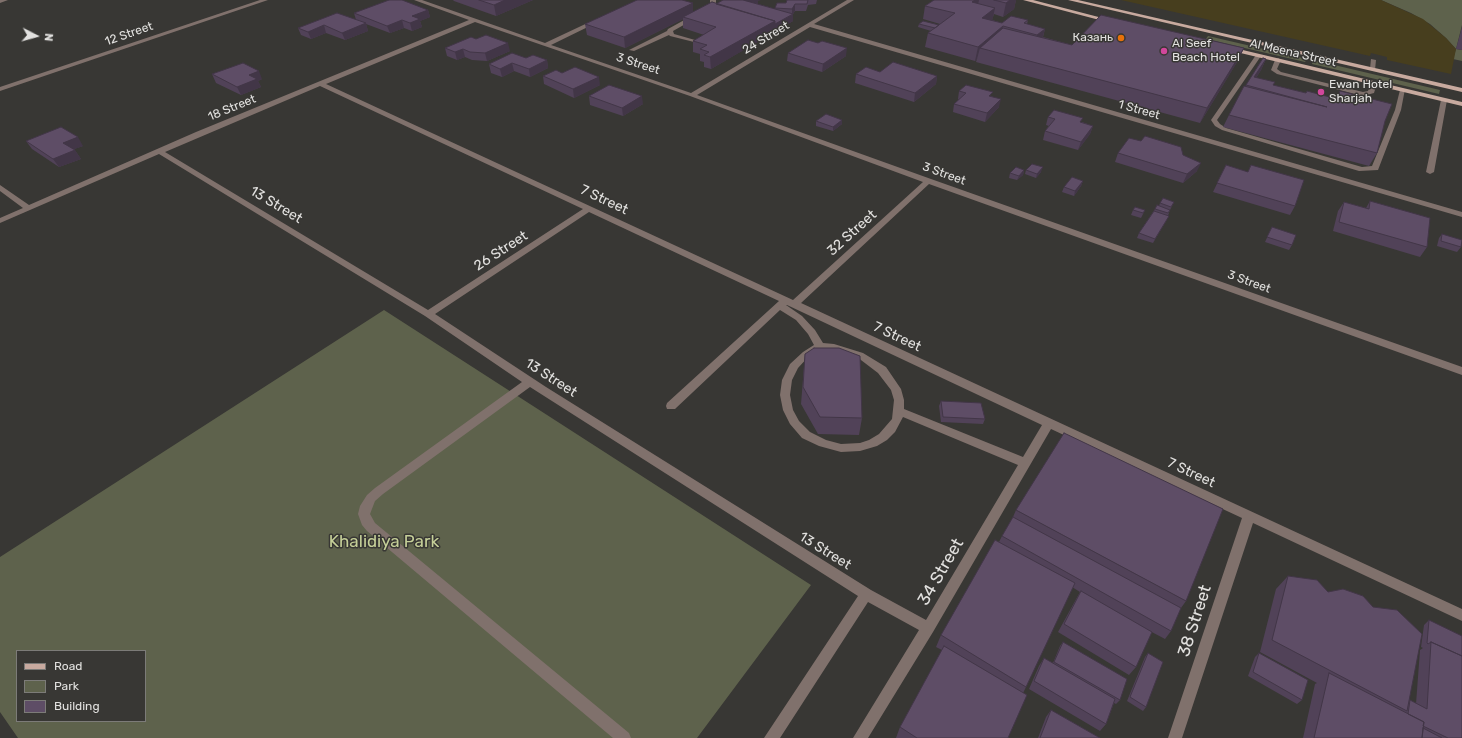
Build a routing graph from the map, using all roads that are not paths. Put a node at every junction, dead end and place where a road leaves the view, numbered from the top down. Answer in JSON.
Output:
{"nodes":[{"id":1,"x":5,"y":0,"type":"edge"},
{"id":2,"x":265,"y":0,"type":"edge"},
{"id":3,"x":417,"y":0,"type":"edge"},
{"id":4,"x":436,"y":0,"type":"edge"},
{"id":5,"x":713,"y":0,"type":"edge"},
{"id":6,"x":850,"y":0,"type":"edge"},
{"id":7,"x":1026,"y":0,"type":"edge"},
{"id":8,"x":1071,"y":0,"type":"edge"},
{"id":9,"x":0,"y":1,"type":"edge"},
{"id":10,"x":427,"y":3,"type":"junction"},
{"id":11,"x":697,"y":10,"type":"edge"},
{"id":12,"x":704,"y":12,"type":"junction"},
{"id":13,"x":607,"y":16,"type":"edge"},
{"id":14,"x":475,"y":20,"type":"junction"},
{"id":15,"x":1131,"y":20,"type":"edge"},
{"id":16,"x":1120,"y":21,"type":"edge"},
{"id":17,"x":810,"y":25,"type":"junction"},
{"id":18,"x":1181,"y":26,"type":"junction"},
{"id":19,"x":670,"y":32,"type":"junction"},
{"id":20,"x":700,"y":43,"type":"edge"},
{"id":21,"x":546,"y":45,"type":"junction"},
{"id":22,"x":1222,"y":47,"type":"edge"},
{"id":23,"x":632,"y":50,"type":"edge"},
{"id":24,"x":1258,"y":56,"type":"junction"},
{"id":25,"x":1278,"y":60,"type":"junction"},
{"id":26,"x":1373,"y":60,"type":"dead end"},
{"id":27,"x":1373,"y":70,"type":"junction"},
{"id":28,"x":1374,"y":83,"type":"junction"},
{"id":29,"x":321,"y":84,"type":"junction"},
{"id":30,"x":0,"y":89,"type":"edge"},
{"id":31,"x":1403,"y":90,"type":"junction"},
{"id":32,"x":1462,"y":90,"type":"edge"},
{"id":33,"x":692,"y":95,"type":"junction"},
{"id":34,"x":1444,"y":100,"type":"junction"},
{"id":35,"x":1462,"y":104,"type":"edge"},
{"id":36,"x":159,"y":151,"type":"junction"},
{"id":37,"x":1430,"y":172,"type":"dead end"},
{"id":38,"x":928,"y":181,"type":"junction"},
{"id":39,"x":0,"y":187,"type":"edge"},
{"id":40,"x":29,"y":209,"type":"junction"},
{"id":41,"x":589,"y":209,"type":"junction"},
{"id":42,"x":1462,"y":215,"type":"edge"},
{"id":43,"x":0,"y":221,"type":"edge"},
{"id":44,"x":786,"y":303,"type":"junction"},
{"id":45,"x":428,"y":314,"type":"junction"},
{"id":46,"x":820,"y":346,"type":"junction"},
{"id":47,"x":1462,"y":371,"type":"edge"},
{"id":48,"x":529,"y":382,"type":"junction"},
{"id":49,"x":671,"y":406,"type":"dead end"},
{"id":50,"x":899,"y":411,"type":"junction"},
{"id":51,"x":1049,"y":422,"type":"junction"},
{"id":52,"x":1025,"y":463,"type":"junction"},
{"id":53,"x":1249,"y":516,"type":"junction"},
{"id":54,"x":866,"y":594,"type":"junction"},
{"id":55,"x":1462,"y":615,"type":"edge"},
{"id":56,"x":928,"y":628,"type":"junction"},
{"id":57,"x":624,"y":738,"type":"edge"},
{"id":58,"x":771,"y":738,"type":"edge"},
{"id":59,"x":860,"y":738,"type":"edge"},
{"id":60,"x":1175,"y":738,"type":"edge"}],
"edges":[{"from":1,"to":9,"type":"street"},
{"from":2,"to":30,"type":"street","name":"12 Street"},
{"from":3,"to":10,"type":"street","name":"3 Street"},
{"from":4,"to":10,"type":"street"},
{"from":5,"to":12,"type":"street"},
{"from":6,"to":17,"type":"street","name":"24 Street"},
{"from":7,"to":16,"type":"main road"},
{"from":8,"to":18,"type":"main road","name":"Al Meena Street"},
{"from":10,"to":14,"type":"street","name":"3 Street"},
{"from":11,"to":12,"type":"street"},
{"from":12,"to":19,"type":"street"},
{"from":13,"to":21,"type":"street"},
{"from":14,"to":21,"type":"street","name":"3 Street"},
{"from":14,"to":29,"type":"street","name":"18 Street"},
{"from":15,"to":18,"type":"main road"},
{"from":17,"to":33,"type":"street","name":"24 Street"},
{"from":17,"to":42,"type":"street","name":"1 Street"},
{"from":18,"to":27,"type":"main road","name":"Al Meena Street"},
{"from":19,"to":20,"type":"street"},
{"from":19,"to":23,"type":"street"},
{"from":21,"to":33,"type":"street","name":"3 Street"},
{"from":22,"to":24,"type":"main road","name":"Al Meena Street"},
{"from":24,"to":25,"type":"main road","name":"Al Meena Street"},
{"from":24,"to":31,"type":"street"},
{"from":25,"to":28,"type":"main road","name":"Al Meena Street"},
{"from":25,"to":28,"type":"street"},
{"from":26,"to":27,"type":"street"},
{"from":27,"to":32,"type":"main road","name":"Al Meena Street"},
{"from":28,"to":31,"type":"main road","name":"Al Meena Street"},
{"from":29,"to":36,"type":"street","name":"18 Street"},
{"from":29,"to":41,"type":"street","name":"7 Street"},
{"from":31,"to":34,"type":"main road","name":"Al Meena Street"},
{"from":33,"to":38,"type":"street","name":"3 Street"},
{"from":34,"to":35,"type":"main road","name":"Al Meena Street"},
{"from":34,"to":37,"type":"street"},
{"from":36,"to":40,"type":"street","name":"18 Street"},
{"from":36,"to":45,"type":"street","name":"13 Street"},
{"from":38,"to":44,"type":"street","name":"32 Street"},
{"from":38,"to":47,"type":"street","name":"3 Street"},
{"from":39,"to":40,"type":"street"},
{"from":40,"to":43,"type":"street","name":"18 Street"},
{"from":41,"to":44,"type":"street","name":"7 Street"},
{"from":41,"to":45,"type":"street","name":"26 Street"},
{"from":44,"to":46,"type":"street"},
{"from":44,"to":49,"type":"street","name":"32 Street"},
{"from":44,"to":51,"type":"street","name":"7 Street"},
{"from":45,"to":48,"type":"street","name":"13 Street"},
{"from":46,"to":50,"type":"street"},
{"from":46,"to":50,"type":"street"},
{"from":48,"to":54,"type":"street","name":"13 Street"},
{"from":48,"to":57,"type":"street"},
{"from":50,"to":52,"type":"street"},
{"from":51,"to":52,"type":"street","name":"34 Street"},
{"from":51,"to":53,"type":"street","name":"7 Street"},
{"from":52,"to":56,"type":"street","name":"34 Street"},
{"from":53,"to":55,"type":"street","name":"7 Street"},
{"from":53,"to":60,"type":"street","name":"38 Street"},
{"from":54,"to":56,"type":"street","name":"13 Street"},
{"from":54,"to":58,"type":"street"},
{"from":56,"to":59,"type":"street","name":"34 Street"}]}
